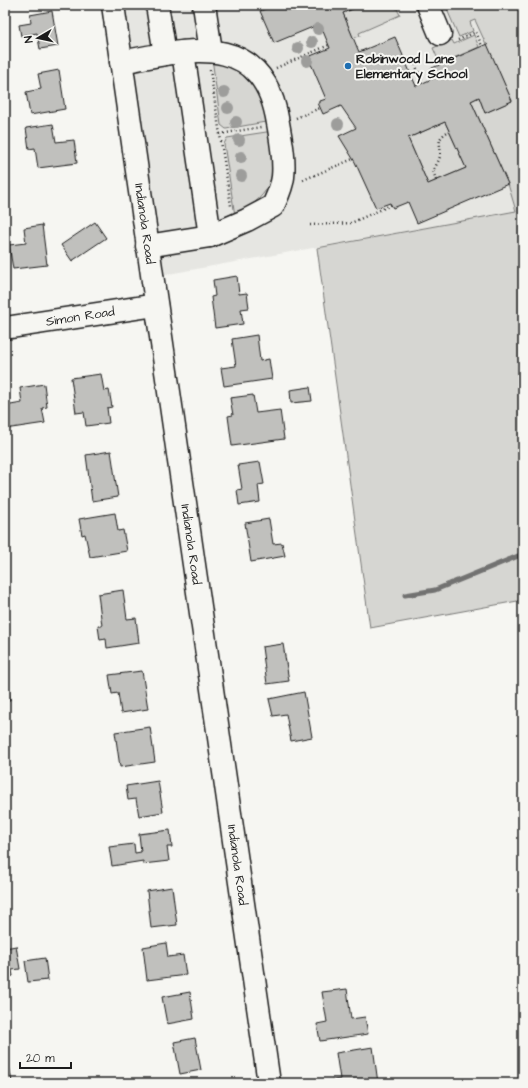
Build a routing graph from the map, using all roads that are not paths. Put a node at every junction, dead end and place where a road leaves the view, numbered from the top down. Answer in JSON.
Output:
{"nodes":[{"id":1,"x":113,"y":5,"type":"edge"},
{"id":2,"x":157,"y":5,"type":"edge"},
{"id":3,"x":204,"y":5,"type":"edge"},
{"id":4,"x":428,"y":5,"type":"edge"},
{"id":5,"x":447,"y":38,"type":"road end"},
{"id":6,"x":209,"y":51,"type":"junction"},
{"id":7,"x":174,"y":53,"type":"junction"},
{"id":8,"x":122,"y":62,"type":"junction"},
{"id":9,"x":210,"y":236,"type":"junction"},
{"id":10,"x":148,"y":246,"type":"junction"},
{"id":11,"x":156,"y":305,"type":"junction"},
{"id":12,"x":5,"y":328,"type":"edge"},
{"id":13,"x":269,"y":1083,"type":"edge"}],
"edges":[{"from":1,"to":8,"type":"street","name":"Indianola Road"},
{"from":2,"to":7,"type":"street"},
{"from":3,"to":6,"type":"street"},
{"from":4,"to":5,"type":"street"},
{"from":6,"to":7,"type":"street"},
{"from":6,"to":9,"type":"street"},
{"from":7,"to":8,"type":"street"},
{"from":7,"to":9,"type":"street"},
{"from":8,"to":10,"type":"street","name":"Indianola Road"},
{"from":9,"to":10,"type":"street"},
{"from":10,"to":11,"type":"street","name":"Indianola Road"},
{"from":11,"to":12,"type":"street","name":"Simon Road"},
{"from":11,"to":13,"type":"street","name":"Indianola Road"}]}
